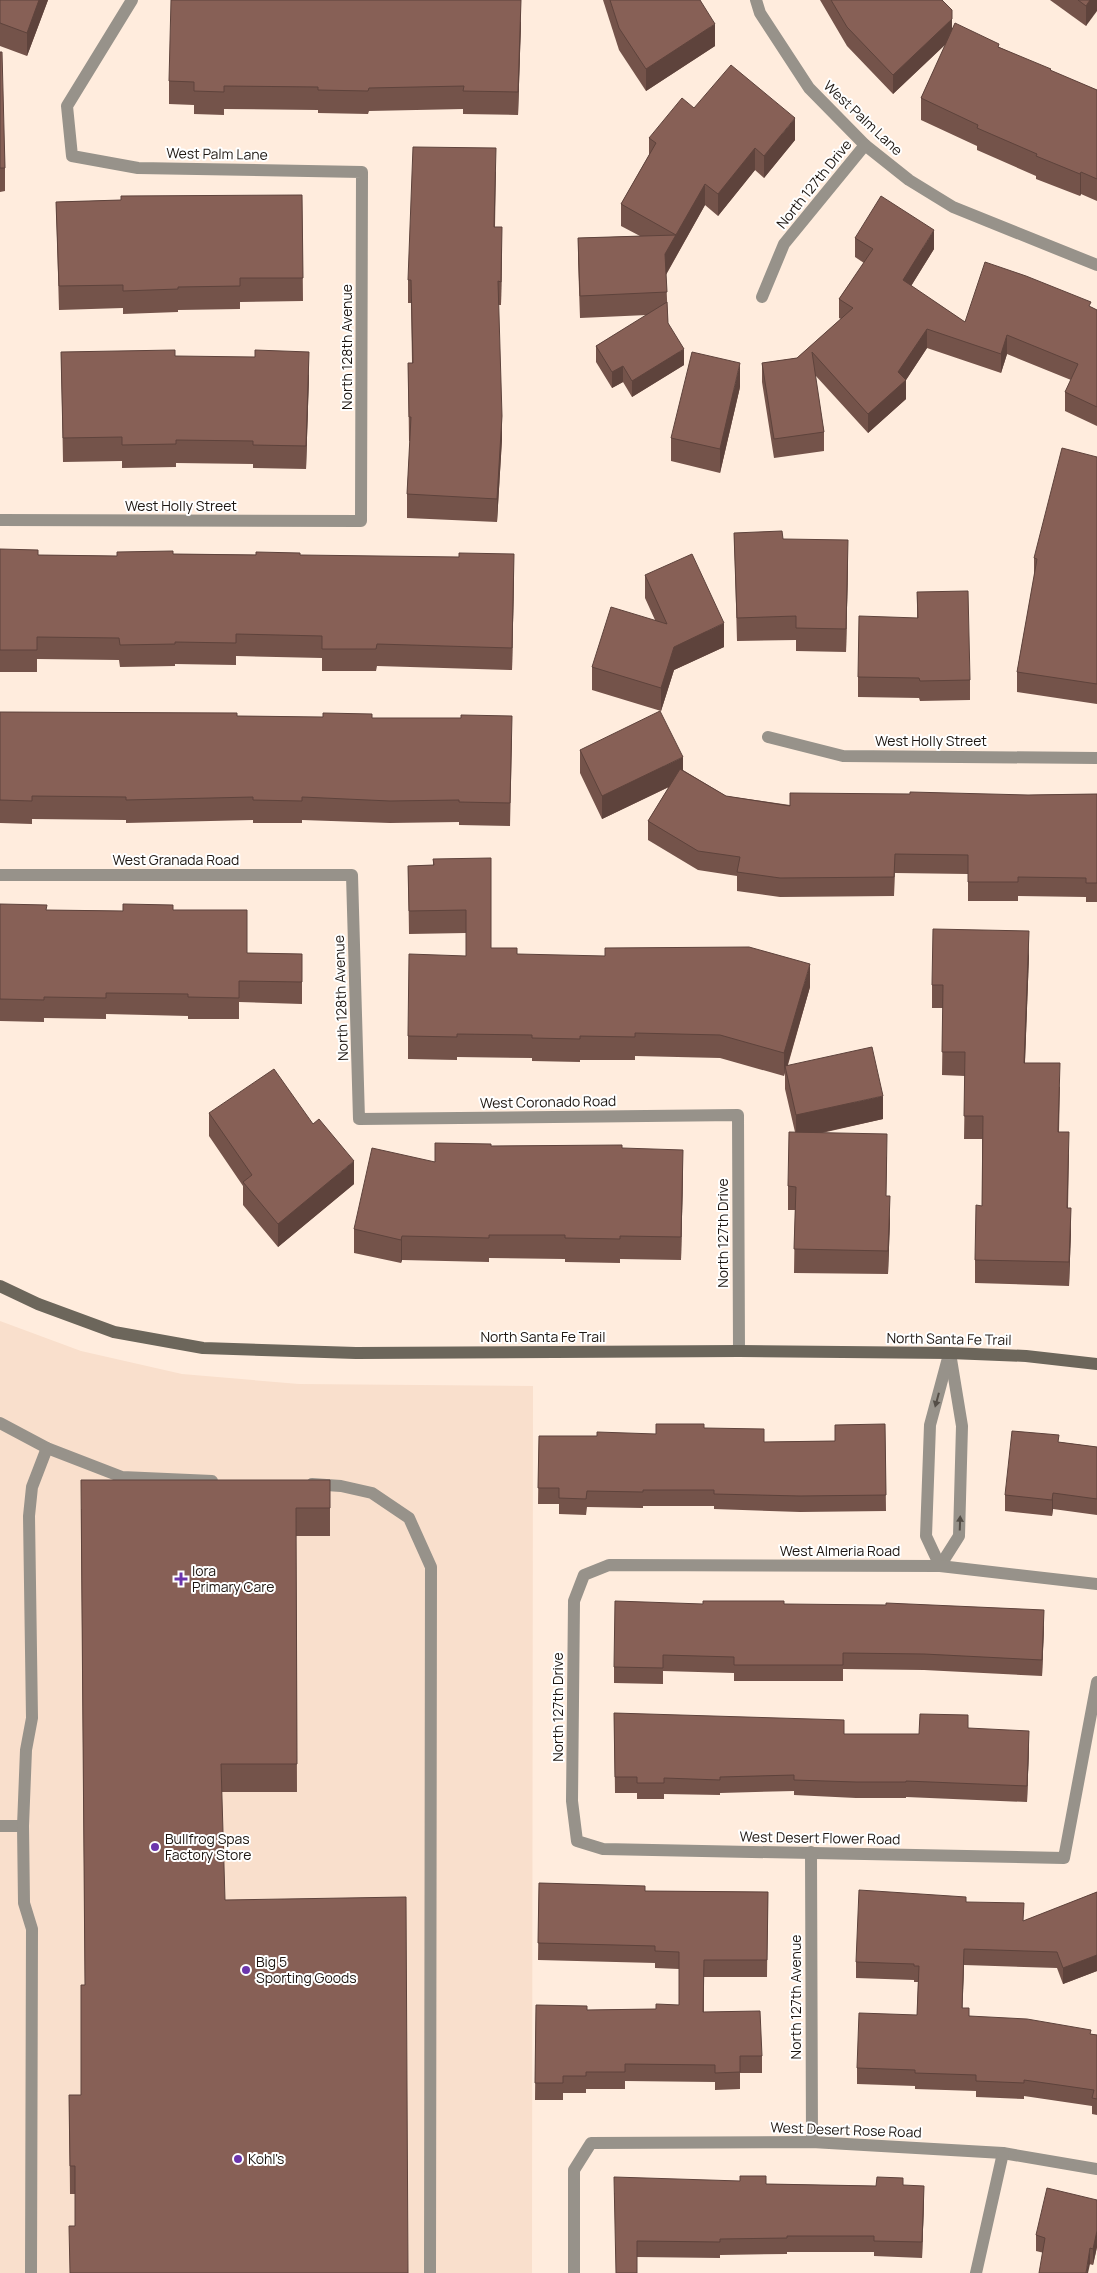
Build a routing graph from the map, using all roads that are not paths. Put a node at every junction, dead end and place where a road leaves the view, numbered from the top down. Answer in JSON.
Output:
{"nodes":[{"id":1,"x":132,"y":0,"type":"edge"},
{"id":2,"x":756,"y":0,"type":"edge"},
{"id":3,"x":865,"y":145,"type":"junction"},
{"id":4,"x":362,"y":172,"type":"joint"},
{"id":5,"x":1097,"y":265,"type":"edge"},
{"id":6,"x":762,"y":297,"type":"dead end"},
{"id":7,"x":0,"y":520,"type":"edge"},
{"id":8,"x":361,"y":521,"type":"joint"},
{"id":9,"x":768,"y":737,"type":"dead end"},
{"id":10,"x":1097,"y":758,"type":"edge"},
{"id":11,"x":0,"y":875,"type":"edge"},
{"id":12,"x":352,"y":875,"type":"joint"},
{"id":13,"x":738,"y":1115,"type":"joint"},
{"id":14,"x":359,"y":1119,"type":"joint"},
{"id":15,"x":0,"y":1286,"type":"edge"},
{"id":16,"x":739,"y":1351,"type":"junction"},
{"id":17,"x":950,"y":1353,"type":"junction"},
{"id":18,"x":1097,"y":1364,"type":"edge"},
{"id":19,"x":0,"y":1422,"type":"edge"},
{"id":20,"x":47,"y":1448,"type":"junction"},
{"id":21,"x":222,"y":1481,"type":"edge"},
{"id":22,"x":301,"y":1484,"type":"edge"},
{"id":23,"x":940,"y":1566,"type":"junction"},
{"id":24,"x":584,"y":1576,"type":"joint"},
{"id":25,"x":1097,"y":1584,"type":"edge"},
{"id":26,"x":1097,"y":1682,"type":"edge"},
{"id":27,"x":0,"y":1826,"type":"edge"},
{"id":28,"x":23,"y":1826,"type":"junction"},
{"id":29,"x":577,"y":1841,"type":"joint"},
{"id":30,"x":810,"y":1852,"type":"junction"},
{"id":31,"x":812,"y":2142,"type":"junction"},
{"id":32,"x":1003,"y":2153,"type":"junction"},
{"id":33,"x":1097,"y":2170,"type":"edge"},
{"id":34,"x":31,"y":2273,"type":"edge"},
{"id":35,"x":430,"y":2273,"type":"edge"},
{"id":36,"x":574,"y":2273,"type":"edge"},
{"id":37,"x":976,"y":2273,"type":"edge"}],
"edges":[{"from":1,"to":4,"type":"street","name":"West Palm Lane"},
{"from":2,"to":3,"type":"street","name":"West Palm Lane"},
{"from":3,"to":5,"type":"street","name":"West Palm Lane"},
{"from":3,"to":6,"type":"street","name":"North 127th Drive"},
{"from":4,"to":8,"type":"street","name":"North 128th Avenue"},
{"from":7,"to":8,"type":"street","name":"West Holly Street"},
{"from":9,"to":10,"type":"street","name":"West Holly Street"},
{"from":11,"to":12,"type":"street","name":"West Granada Road"},
{"from":12,"to":14,"type":"street","name":"North 128th Avenue"},
{"from":13,"to":14,"type":"street","name":"West Coronado Road"},
{"from":13,"to":16,"type":"street","name":"North 127th Drive"},
{"from":15,"to":16,"type":"street","name":"North Santa Fe Trail"},
{"from":16,"to":17,"type":"street","name":"North Santa Fe Trail"},
{"from":17,"to":18,"type":"street","name":"North Santa Fe Trail"},
{"from":17,"to":23,"type":"street","one_way":true},
{"from":23,"to":17,"type":"street","one_way":true},
{"from":19,"to":20,"type":"street"},
{"from":20,"to":21,"type":"street"},
{"from":20,"to":28,"type":"street"},
{"from":22,"to":35,"type":"street"},
{"from":23,"to":24,"type":"street","name":"West Almeria Road"},
{"from":23,"to":25,"type":"street","name":"West Almeria Road"},
{"from":24,"to":29,"type":"street","name":"North 127th Drive"},
{"from":26,"to":30,"type":"street","name":"West Desert Flower Road"},
{"from":27,"to":28,"type":"street"},
{"from":28,"to":34,"type":"street"},
{"from":29,"to":30,"type":"street","name":"West Desert Flower Road"},
{"from":30,"to":31,"type":"street","name":"North 127th Avenue"},
{"from":31,"to":32,"type":"street","name":"West Desert Rose Road"},
{"from":31,"to":36,"type":"street","name":"West Desert Rose Road"},
{"from":32,"to":33,"type":"street","name":"West Desert Rose Road"},
{"from":32,"to":37,"type":"street"}]}
